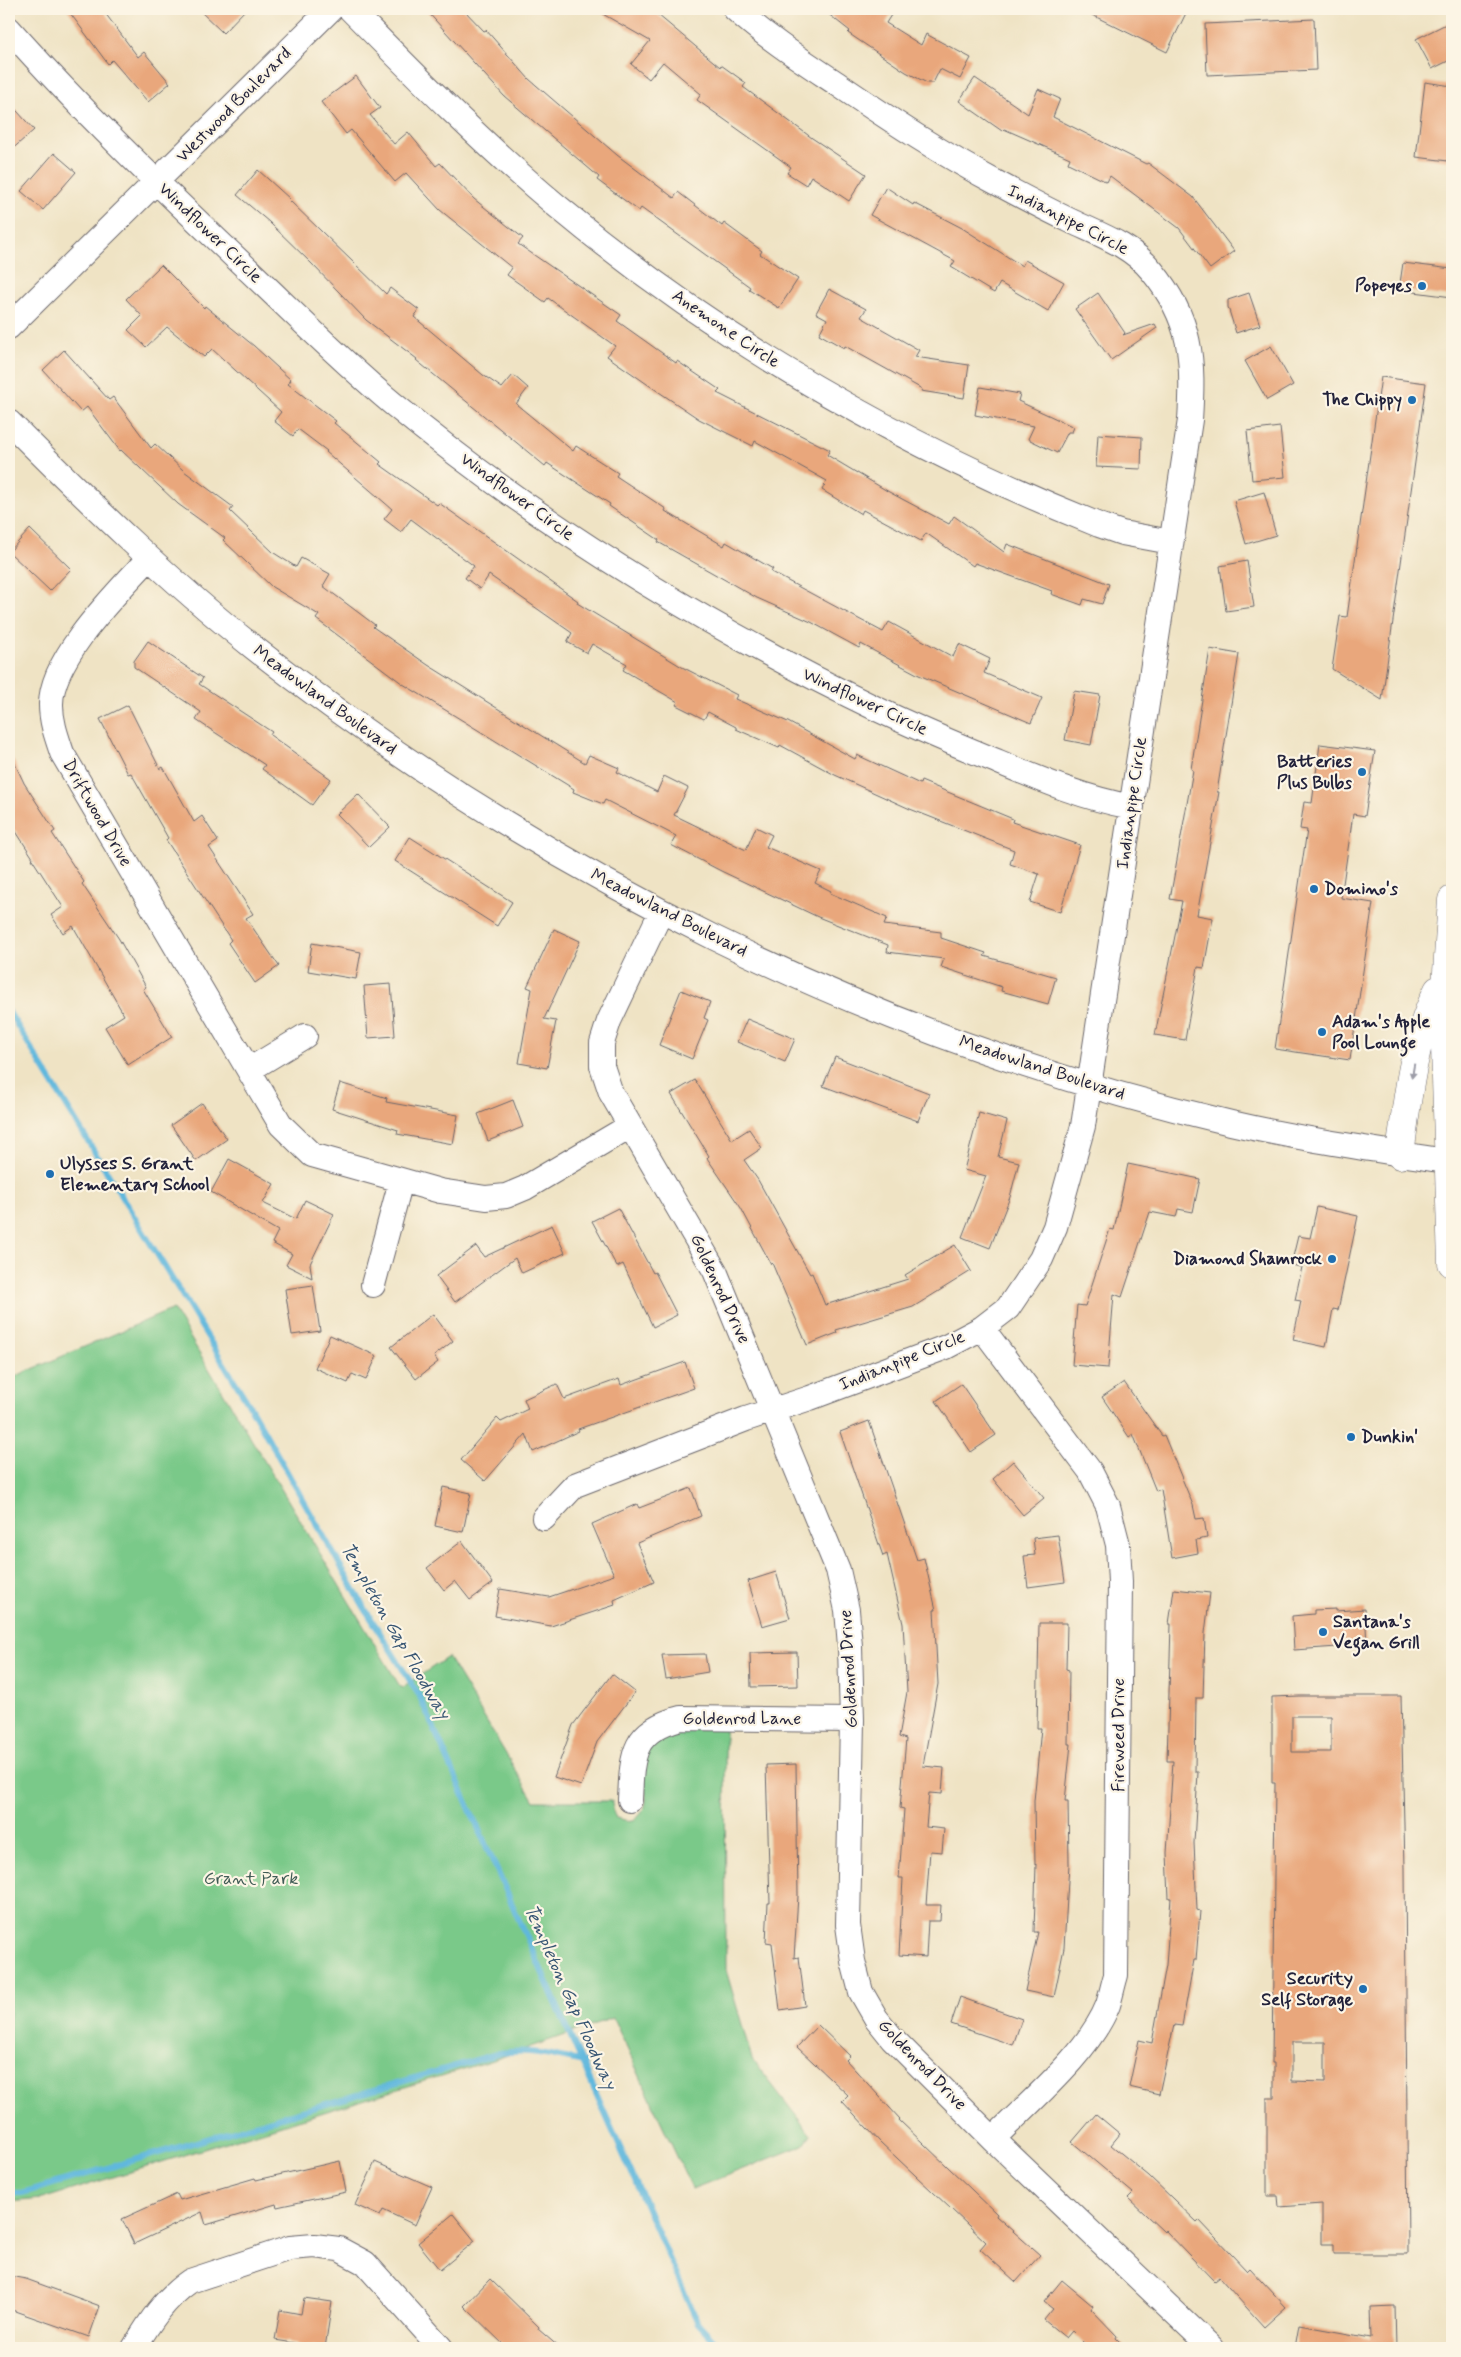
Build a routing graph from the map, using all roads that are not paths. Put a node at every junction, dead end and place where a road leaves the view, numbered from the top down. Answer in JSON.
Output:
{"nodes":[{"id":1,"x":330,"y":9,"type":"edge"},
{"id":2,"x":350,"y":9,"type":"edge"},
{"id":3,"x":735,"y":9,"type":"edge"},
{"id":4,"x":9,"y":28,"type":"edge"},
{"id":5,"x":157,"y":182,"type":"junction"},
{"id":6,"x":9,"y":327,"type":"edge"},
{"id":7,"x":9,"y":422,"type":"edge"},
{"id":8,"x":1171,"y":542,"type":"junction"},
{"id":9,"x":149,"y":558,"type":"junction"},
{"id":10,"x":1132,"y":807,"type":"junction"},
{"id":11,"x":1452,"y":900,"type":"edge"},
{"id":12,"x":661,"y":912,"type":"junction"},
{"id":13,"x":1446,"y":975,"type":"junction"},
{"id":14,"x":305,"y":1036,"type":"dead end"},
{"id":15,"x":249,"y":1070,"type":"junction"},
{"id":16,"x":1090,"y":1085,"type":"junction"},
{"id":17,"x":630,"y":1126,"type":"junction"},
{"id":18,"x":1400,"y":1155,"type":"junction"},
{"id":19,"x":1450,"y":1162,"type":"edge"},
{"id":20,"x":401,"y":1180,"type":"junction"},
{"id":21,"x":1452,"y":1263,"type":"edge"},
{"id":22,"x":373,"y":1285,"type":"dead end"},
{"id":23,"x":982,"y":1328,"type":"junction"},
{"id":24,"x":772,"y":1410,"type":"junction"},
{"id":25,"x":544,"y":1518,"type":"dead end"},
{"id":26,"x":852,"y":1720,"type":"junction"},
{"id":27,"x":630,"y":1800,"type":"dead end"},
{"id":28,"x":993,"y":2139,"type":"junction"},
{"id":29,"x":134,"y":2348,"type":"edge"},
{"id":30,"x":441,"y":2348,"type":"edge"},
{"id":31,"x":1212,"y":2348,"type":"edge"}],
"edges":[{"from":1,"to":5,"type":"street","name":"Westwood Boulevard"},
{"from":2,"to":8,"type":"street","name":"Anemone Circle"},
{"from":3,"to":8,"type":"street","name":"Indianpipe Circle"},
{"from":4,"to":5,"type":"street","name":"Windflower Circle"},
{"from":5,"to":6,"type":"street","name":"Westwood Boulevard"},
{"from":5,"to":10,"type":"street","name":"Windflower Circle"},
{"from":7,"to":9,"type":"street","name":"Meadowland Boulevard"},
{"from":8,"to":10,"type":"street","name":"Indianpipe Circle"},
{"from":9,"to":12,"type":"street","name":"Meadowland Boulevard"},
{"from":9,"to":15,"type":"street","name":"Driftwood Drive"},
{"from":10,"to":16,"type":"street","name":"Indianpipe Circle"},
{"from":11,"to":13,"type":"main road"},
{"from":12,"to":16,"type":"street","name":"Meadowland Boulevard"},
{"from":12,"to":17,"type":"street","name":"Goldenrod Drive"},
{"from":13,"to":18,"type":"main road","one_way":true},
{"from":13,"to":19,"type":"main road"},
{"from":14,"to":15,"type":"street"},
{"from":15,"to":20,"type":"street","name":"Driftwood Drive"},
{"from":16,"to":18,"type":"street","name":"Meadowland Boulevard"},
{"from":16,"to":23,"type":"street","name":"Indianpipe Circle"},
{"from":17,"to":20,"type":"street","name":"Driftwood Drive"},
{"from":17,"to":24,"type":"street","name":"Goldenrod Drive"},
{"from":18,"to":19,"type":"street","name":"Meadowland Boulevard"},
{"from":19,"to":21,"type":"main road"},
{"from":20,"to":22,"type":"street"},
{"from":23,"to":24,"type":"street","name":"Indianpipe Circle"},
{"from":23,"to":28,"type":"street","name":"Fireweed Drive"},
{"from":24,"to":25,"type":"street","name":"Indianpipe Circle"},
{"from":24,"to":26,"type":"street","name":"Goldenrod Drive"},
{"from":26,"to":27,"type":"street","name":"Goldenrod Lane"},
{"from":26,"to":28,"type":"street","name":"Goldenrod Drive"},
{"from":28,"to":31,"type":"street","name":"Goldenrod Drive"},
{"from":29,"to":30,"type":"street"}]}
